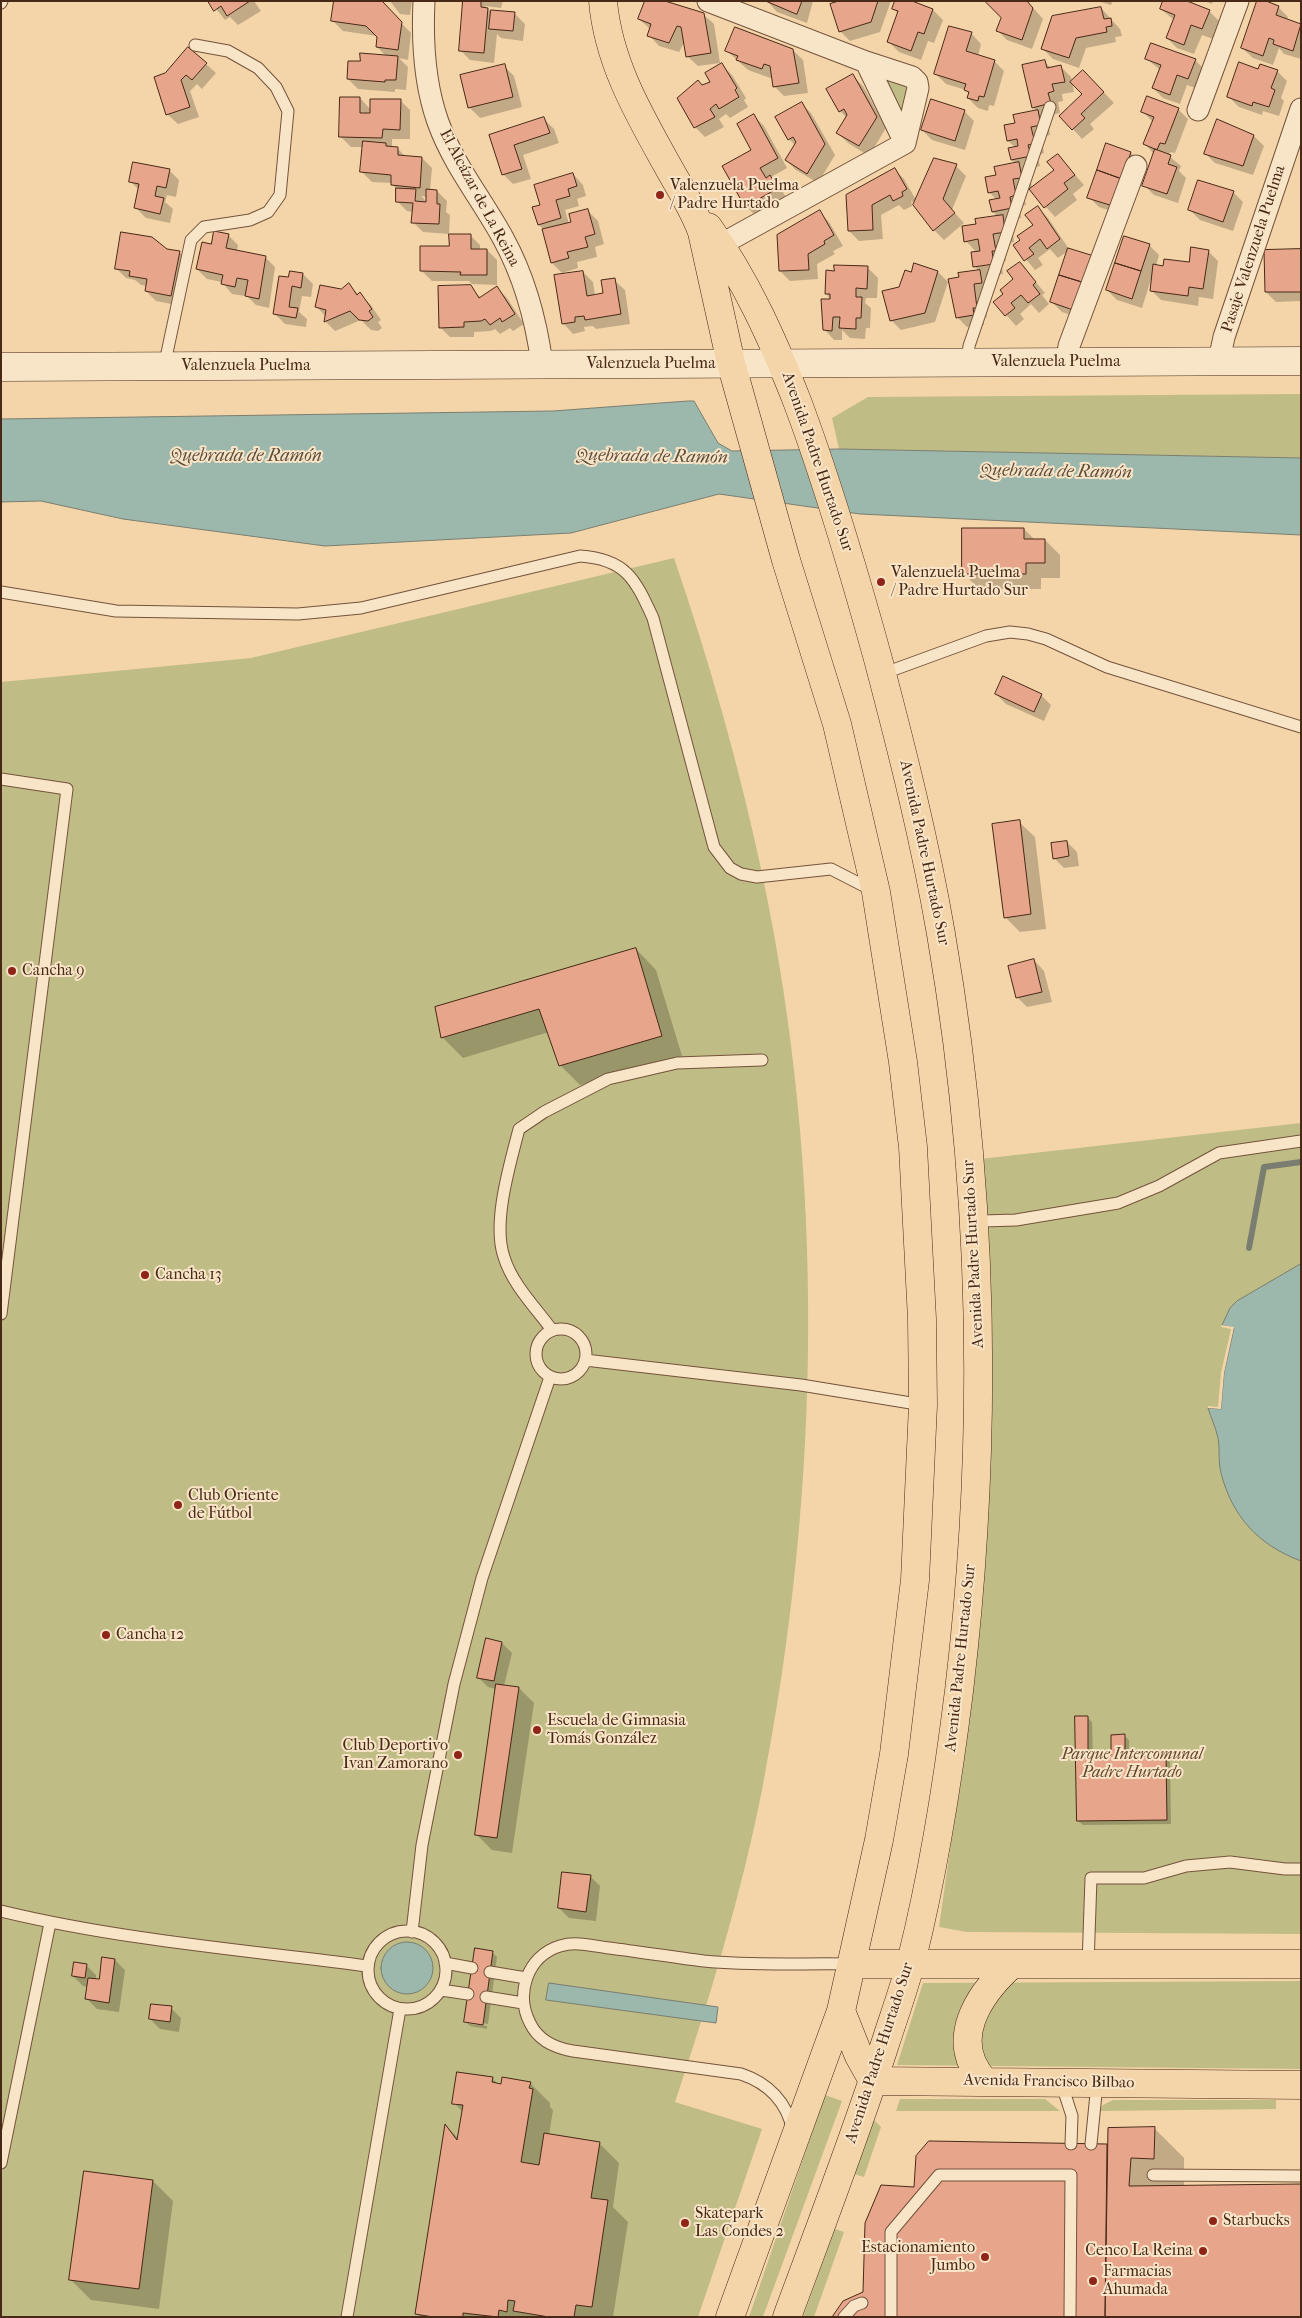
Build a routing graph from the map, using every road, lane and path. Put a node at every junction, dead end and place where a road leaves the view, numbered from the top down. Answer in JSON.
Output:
{"nodes":[{"id":1,"x":424,"y":1,"type":"edge"},
{"id":2,"x":603,"y":1,"type":"edge"},
{"id":3,"x":708,"y":1,"type":"edge"},
{"id":4,"x":1238,"y":1,"type":"edge"},
{"id":5,"x":196,"y":45,"type":"dead end"},
{"id":6,"x":866,"y":62,"type":"junction"},
{"id":7,"x":1050,"y":107,"type":"dead end"},
{"id":8,"x":1301,"y":109,"type":"edge"},
{"id":9,"x":1198,"y":110,"type":"dead end"},
{"id":10,"x":905,"y":143,"type":"junction"},
{"id":11,"x":1136,"y":166,"type":"dead end"},
{"id":12,"x":695,"y":213,"type":"junction"},
{"id":13,"x":720,"y":245,"type":"junction"},
{"id":14,"x":1067,"y":361,"type":"junction"},
{"id":15,"x":1219,"y":361,"type":"junction"},
{"id":16,"x":1301,"y":361,"type":"edge"},
{"id":17,"x":782,"y":362,"type":"junction"},
{"id":18,"x":967,"y":362,"type":"junction"},
{"id":19,"x":731,"y":363,"type":"junction"},
{"id":20,"x":542,"y":364,"type":"junction"},
{"id":21,"x":1,"y":367,"type":"edge"},
{"id":22,"x":164,"y":367,"type":"junction"},
{"id":23,"x":1,"y":592,"type":"edge"},
{"id":24,"x":882,"y":674,"type":"junction"},
{"id":25,"x":1301,"y":727,"type":"edge"},
{"id":26,"x":1,"y":779,"type":"edge"},
{"id":27,"x":876,"y":892,"type":"junction"},
{"id":28,"x":762,"y":1060,"type":"dead end"},
{"id":29,"x":1301,"y":1141,"type":"edge"},
{"id":30,"x":974,"y":1211,"type":"junction"},
{"id":31,"x":1,"y":1314,"type":"edge"},
{"id":32,"x":552,"y":1330,"type":"junction"},
{"id":33,"x":585,"y":1360,"type":"junction"},
{"id":34,"x":550,"y":1377,"type":"junction"},
{"id":35,"x":923,"y":1405,"type":"junction"},
{"id":36,"x":1301,"y":1869,"type":"edge"},
{"id":37,"x":1,"y":1911,"type":"edge"},
{"id":38,"x":50,"y":1923,"type":"junction"},
{"id":39,"x":412,"y":1932,"type":"junction"},
{"id":40,"x":911,"y":1962,"type":"junction"},
{"id":41,"x":445,"y":1963,"type":"junction"},
{"id":42,"x":852,"y":1964,"type":"junction"},
{"id":43,"x":1301,"y":1964,"type":"edge"},
{"id":44,"x":1011,"y":1965,"type":"junction"},
{"id":45,"x":367,"y":1966,"type":"junction"},
{"id":46,"x":1088,"y":1966,"type":"junction"},
{"id":47,"x":472,"y":1968,"type":"dead end"},
{"id":48,"x":490,"y":1972,"type":"dead end"},
{"id":49,"x":526,"y":1978,"type":"junction"},
{"id":50,"x":441,"y":1990,"type":"junction"},
{"id":51,"x":468,"y":1994,"type":"dead end"},
{"id":52,"x":486,"y":1997,"type":"dead end"},
{"id":53,"x":523,"y":2003,"type":"junction"},
{"id":54,"x":400,"y":2009,"type":"junction"},
{"id":55,"x":841,"y":2011,"type":"junction"},
{"id":56,"x":873,"y":2080,"type":"junction"},
{"id":57,"x":985,"y":2082,"type":"junction"},
{"id":58,"x":1062,"y":2082,"type":"junction"},
{"id":59,"x":1097,"y":2083,"type":"junction"},
{"id":60,"x":1301,"y":2085,"type":"edge"},
{"id":61,"x":794,"y":2136,"type":"junction"},
{"id":62,"x":1071,"y":2144,"type":"dead end"},
{"id":63,"x":1091,"y":2144,"type":"dead end"},
{"id":64,"x":1,"y":2163,"type":"edge"},
{"id":65,"x":1153,"y":2175,"type":"dead end"},
{"id":66,"x":1301,"y":2176,"type":"edge"},
{"id":67,"x":862,"y":2303,"type":"dead end"},
{"id":68,"x":346,"y":2317,"type":"edge"},
{"id":69,"x":730,"y":2317,"type":"edge"},
{"id":70,"x":787,"y":2317,"type":"edge"},
{"id":71,"x":844,"y":2317,"type":"edge"},
{"id":72,"x":891,"y":2317,"type":"edge"},
{"id":73,"x":1070,"y":2317,"type":"edge"}],
"edges":[{"from":1,"to":20,"type":"street","name":"El Alcázar de La Reina"},
{"from":2,"to":12,"type":"main road","name":"Avenida Padre Hurtado Sur"},
{"from":3,"to":6,"type":"street"},
{"from":4,"to":9,"type":"street"},
{"from":5,"to":22,"type":"lane"},
{"from":6,"to":10,"type":"street"},
{"from":6,"to":10,"type":"street"},
{"from":7,"to":18,"type":"lane"},
{"from":8,"to":15,"type":"street","name":"Pasaje Valenzuela Puelma"},
{"from":10,"to":13,"type":"street"},
{"from":11,"to":14,"type":"street"},
{"from":12,"to":13,"type":"main road","name":"Avenida Padre Hurtado Sur"},
{"from":12,"to":19,"type":"main road","name":"Avenida Padre Hurtado Sur"},
{"from":13,"to":17,"type":"main road","name":"Avenida Padre Hurtado Sur"},
{"from":14,"to":15,"type":"street","name":"Valenzuela Puelma"},
{"from":14,"to":18,"type":"street","name":"Valenzuela Puelma"},
{"from":15,"to":16,"type":"street","name":"Valenzuela Puelma"},
{"from":17,"to":18,"type":"street","name":"Valenzuela Puelma"},
{"from":17,"to":19,"type":"street","name":"Valenzuela Puelma"},
{"from":17,"to":24,"type":"main road","name":"Avenida Padre Hurtado Sur"},
{"from":19,"to":20,"type":"street","name":"Valenzuela Puelma"},
{"from":19,"to":27,"type":"main road","name":"Avenida Padre Hurtado Sur"},
{"from":20,"to":22,"type":"street","name":"Valenzuela Puelma"},
{"from":21,"to":22,"type":"street","name":"Valenzuela Puelma"},
{"from":23,"to":27,"type":"lane"},
{"from":24,"to":25,"type":"lane"},
{"from":24,"to":30,"type":"main road","name":"Avenida Padre Hurtado Sur"},
{"from":26,"to":31,"type":"lane"},
{"from":27,"to":35,"type":"main road","name":"Avenida Padre Hurtado Sur"},
{"from":28,"to":32,"type":"lane"},
{"from":29,"to":30,"type":"lane"},
{"from":30,"to":40,"type":"main road","name":"Avenida Padre Hurtado Sur"},
{"from":32,"to":33,"type":"lane"},
{"from":32,"to":34,"type":"lane"},
{"from":33,"to":34,"type":"lane"},
{"from":33,"to":35,"type":"lane"},
{"from":34,"to":39,"type":"lane"},
{"from":35,"to":42,"type":"main road","name":"Avenida Padre Hurtado Sur"},
{"from":36,"to":46,"type":"lane"},
{"from":37,"to":38,"type":"lane"},
{"from":38,"to":45,"type":"lane"},
{"from":38,"to":64,"type":"lane"},
{"from":39,"to":41,"type":"lane"},
{"from":39,"to":45,"type":"lane"},
{"from":40,"to":42,"type":"main road"},
{"from":40,"to":44,"type":"main road"},
{"from":40,"to":56,"type":"main road","name":"Avenida Padre Hurtado Sur"},
{"from":41,"to":47,"type":"lane"},
{"from":41,"to":50,"type":"lane"},
{"from":42,"to":49,"type":"lane"},
{"from":42,"to":55,"type":"main road","name":"Avenida Padre Hurtado Sur"},
{"from":43,"to":46,"type":"main road"},
{"from":44,"to":46,"type":"main road"},
{"from":44,"to":57,"type":"main road"},
{"from":45,"to":54,"type":"lane"},
{"from":48,"to":49,"type":"lane"},
{"from":49,"to":53,"type":"lane"},
{"from":50,"to":51,"type":"lane"},
{"from":50,"to":54,"type":"lane"},
{"from":52,"to":53,"type":"lane"},
{"from":53,"to":61,"type":"lane"},
{"from":54,"to":68,"type":"lane"},
{"from":55,"to":56,"type":"main road"},
{"from":55,"to":61,"type":"main road","name":"Avenida Padre Hurtado Sur"},
{"from":56,"to":57,"type":"main road","name":"Avenida Francisco Bilbao"},
{"from":56,"to":70,"type":"main road","name":"Avenida Padre Hurtado Sur"},
{"from":57,"to":58,"type":"main road","name":"Avenida Francisco Bilbao"},
{"from":58,"to":59,"type":"main road","name":"Avenida Francisco Bilbao"},
{"from":58,"to":62,"type":"lane"},
{"from":59,"to":60,"type":"main road","name":"Avenida Francisco Bilbao"},
{"from":59,"to":63,"type":"lane"},
{"from":61,"to":69,"type":"main road","name":"Avenida Padre Hurtado Sur"},
{"from":65,"to":66,"type":"lane"},
{"from":67,"to":71,"type":"lane"},
{"from":72,"to":73,"type":"lane"}]}
